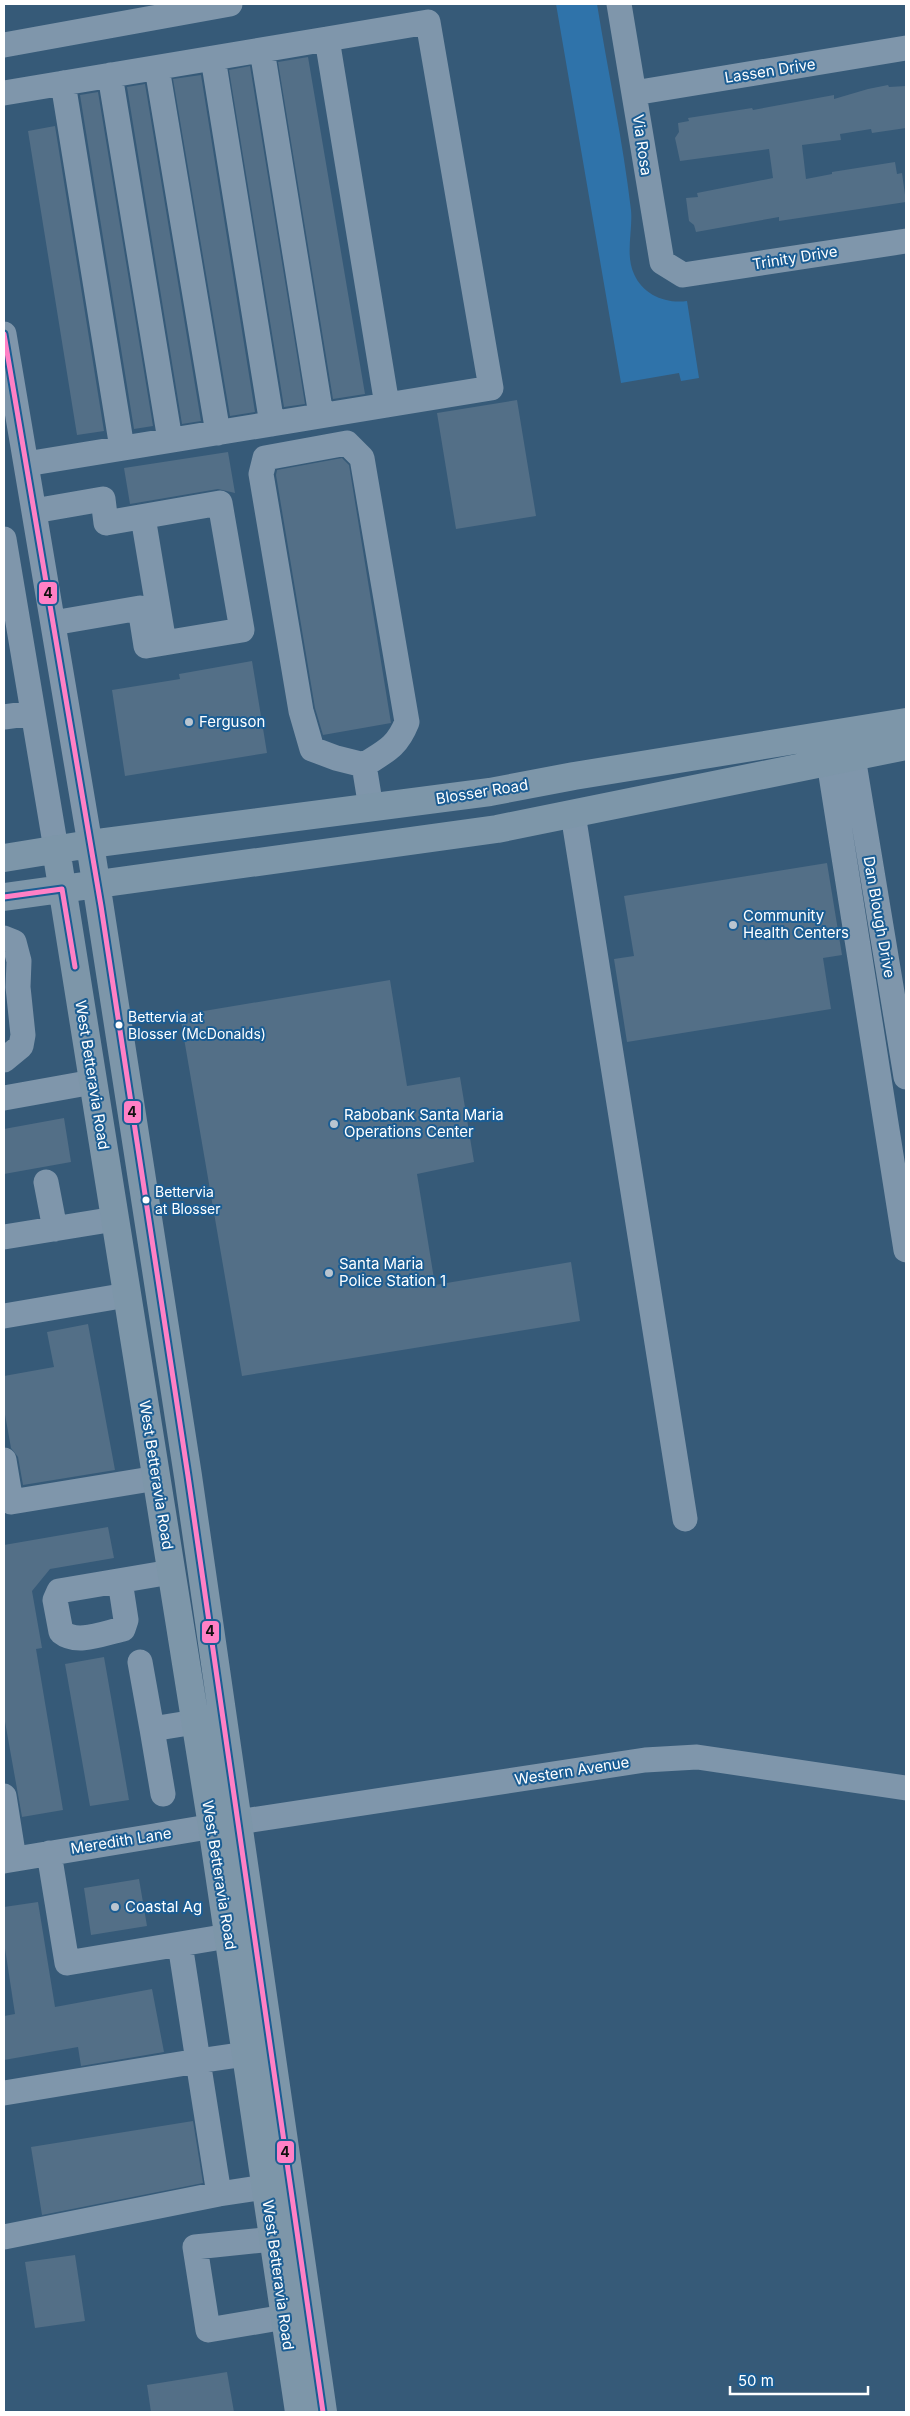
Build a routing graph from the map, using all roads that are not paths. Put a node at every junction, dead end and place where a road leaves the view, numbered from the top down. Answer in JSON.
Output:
{"nodes":[{"id":1,"x":230,"y":4,"type":"edge"},
{"id":2,"x":619,"y":4,"type":"edge"},
{"id":3,"x":327,"y":39,"type":"junction"},
{"id":4,"x":4,"y":46,"type":"edge"},
{"id":5,"x":906,"y":48,"type":"edge"},
{"id":6,"x":262,"y":50,"type":"junction"},
{"id":7,"x":212,"y":58,"type":"junction"},
{"id":8,"x":157,"y":68,"type":"junction"},
{"id":9,"x":110,"y":75,"type":"junction"},
{"id":10,"x":63,"y":83,"type":"junction"},
{"id":11,"x":4,"y":93,"type":"edge"},
{"id":12,"x":634,"y":93,"type":"junction"},
{"id":13,"x":906,"y":241,"type":"edge"},
{"id":14,"x":683,"y":275,"type":"joint"},
{"id":15,"x":4,"y":334,"type":"edge"},
{"id":16,"x":388,"y":405,"type":"junction"},
{"id":17,"x":321,"y":415,"type":"junction"},
{"id":18,"x":272,"y":424,"type":"junction"},
{"id":19,"x":218,"y":433,"type":"junction"},
{"id":20,"x":170,"y":440,"type":"junction"},
{"id":21,"x":122,"y":448,"type":"junction"},
{"id":22,"x":26,"y":464,"type":"junction"},
{"id":23,"x":34,"y":511,"type":"junction"},
{"id":24,"x":142,"y":517,"type":"junction"},
{"id":25,"x":4,"y":538,"type":"edge"},
{"id":26,"x":53,"y":623,"type":"junction"},
{"id":27,"x":164,"y":644,"type":"junction"},
{"id":28,"x":13,"y":646,"type":"edge"},
{"id":29,"x":33,"y":713,"type":"junction"},
{"id":30,"x":4,"y":717,"type":"edge"},
{"id":31,"x":906,"y":722,"type":"edge"},
{"id":32,"x":906,"y":746,"type":"edge"},
{"id":33,"x":841,"y":760,"type":"junction"},
{"id":34,"x":364,"y":765,"type":"junction"},
{"id":35,"x":371,"y":808,"type":"junction"},
{"id":36,"x":573,"y":814,"type":"junction"},
{"id":37,"x":90,"y":844,"type":"junction"},
{"id":38,"x":56,"y":849,"type":"junction"},
{"id":39,"x":4,"y":858,"type":"edge"},
{"id":40,"x":97,"y":883,"type":"junction"},
{"id":41,"x":62,"y":889,"type":"junction"},
{"id":42,"x":4,"y":897,"type":"edge"},
{"id":43,"x":4,"y":938,"type":"edge"},
{"id":44,"x":4,"y":1060,"type":"edge"},
{"id":45,"x":906,"y":1077,"type":"edge"},
{"id":46,"x":93,"y":1082,"type":"junction"},
{"id":47,"x":4,"y":1098,"type":"edge"},
{"id":48,"x":46,"y":1182,"type":"dead end"},
{"id":49,"x":115,"y":1219,"type":"junction"},
{"id":50,"x":55,"y":1229,"type":"junction"},
{"id":51,"x":4,"y":1237,"type":"edge"},
{"id":52,"x":906,"y":1250,"type":"edge"},
{"id":53,"x":127,"y":1294,"type":"junction"},
{"id":54,"x":4,"y":1316,"type":"edge"},
{"id":55,"x":4,"y":1460,"type":"edge"},
{"id":56,"x":156,"y":1478,"type":"junction"},
{"id":57,"x":685,"y":1519,"type":"dead end"},
{"id":58,"x":172,"y":1572,"type":"junction"},
{"id":59,"x":120,"y":1580,"type":"dead end"},
{"id":60,"x":140,"y":1662,"type":"dead end"},
{"id":61,"x":195,"y":1722,"type":"junction"},
{"id":62,"x":152,"y":1729,"type":"junction"},
{"id":63,"x":906,"y":1788,"type":"edge"},
{"id":64,"x":163,"y":1794,"type":"dead end"},
{"id":65,"x":4,"y":1796,"type":"edge"},
{"id":66,"x":225,"y":1824,"type":"junction"},
{"id":67,"x":49,"y":1853,"type":"junction"},
{"id":68,"x":9,"y":1860,"type":"edge"},
{"id":69,"x":228,"y":1936,"type":"junction"},
{"id":70,"x":180,"y":1944,"type":"junction"},
{"id":71,"x":246,"y":2054,"type":"junction"},
{"id":72,"x":198,"y":2061,"type":"junction"},
{"id":73,"x":4,"y":2092,"type":"edge"},
{"id":74,"x":265,"y":2187,"type":"junction"},
{"id":75,"x":219,"y":2194,"type":"junction"},
{"id":76,"x":4,"y":2237,"type":"edge"},
{"id":77,"x":273,"y":2239,"type":"junction"},
{"id":78,"x":285,"y":2318,"type":"junction"},
{"id":79,"x":299,"y":2412,"type":"edge"},
{"id":80,"x":323,"y":2412,"type":"edge"}],
"edges":[{"from":1,"to":4,"type":"street"},
{"from":2,"to":12,"type":"street","name":"Via Rosa"},
{"from":3,"to":6,"type":"street"},
{"from":3,"to":16,"type":"street"},
{"from":3,"to":16,"type":"street"},
{"from":5,"to":12,"type":"street","name":"Lassen Drive"},
{"from":6,"to":7,"type":"street"},
{"from":6,"to":17,"type":"street"},
{"from":7,"to":8,"type":"street"},
{"from":7,"to":18,"type":"street"},
{"from":8,"to":9,"type":"street"},
{"from":8,"to":19,"type":"street"},
{"from":9,"to":10,"type":"street"},
{"from":9,"to":20,"type":"street"},
{"from":10,"to":11,"type":"street"},
{"from":10,"to":21,"type":"street"},
{"from":12,"to":14,"type":"street","name":"Via Rosa"},
{"from":13,"to":14,"type":"street","name":"Trinity Drive"},
{"from":15,"to":22,"type":"street","name":"West Betteravia Road"},
{"from":16,"to":17,"type":"street"},
{"from":17,"to":18,"type":"street"},
{"from":18,"to":19,"type":"street"},
{"from":19,"to":20,"type":"street"},
{"from":20,"to":21,"type":"street"},
{"from":21,"to":22,"type":"street"},
{"from":22,"to":23,"type":"street","name":"West Betteravia Road"},
{"from":23,"to":24,"type":"street"},
{"from":23,"to":26,"type":"street","name":"West Betteravia Road"},
{"from":24,"to":27,"type":"street"},
{"from":24,"to":27,"type":"street"},
{"from":25,"to":28,"type":"street","name":"West Betteravia Road"},
{"from":26,"to":27,"type":"street"},
{"from":26,"to":37,"type":"street","name":"West Betteravia Road"},
{"from":28,"to":29,"type":"street","name":"West Betteravia Road"},
{"from":29,"to":30,"type":"street"},
{"from":29,"to":38,"type":"street","name":"West Betteravia Road"},
{"from":31,"to":35,"type":"main road","name":"Blosser Road"},
{"from":32,"to":33,"type":"main road"},
{"from":33,"to":36,"type":"main road"},
{"from":33,"to":45,"type":"street","name":"Dan Blough Drive"},
{"from":33,"to":52,"type":"street"},
{"from":34,"to":34,"type":"street"},
{"from":34,"to":35,"type":"street"},
{"from":35,"to":37,"type":"main road","name":"Blosser Road"},
{"from":36,"to":40,"type":"main road"},
{"from":36,"to":57,"type":"street"},
{"from":37,"to":38,"type":"main road","name":"Blosser Road"},
{"from":37,"to":40,"type":"main road","name":"West Betteravia Road"},
{"from":38,"to":39,"type":"main road","name":"Blosser Road"},
{"from":38,"to":41,"type":"main road","name":"West Betteravia Road"},
{"from":40,"to":41,"type":"main road"},
{"from":40,"to":66,"type":"main road","name":"West Betteravia Road"},
{"from":41,"to":42,"type":"main road"},
{"from":41,"to":46,"type":"main road","name":"West Betteravia Road"},
{"from":43,"to":44,"type":"street"},
{"from":46,"to":47,"type":"street"},
{"from":46,"to":49,"type":"main road","name":"West Betteravia Road"},
{"from":48,"to":50,"type":"street"},
{"from":49,"to":50,"type":"street"},
{"from":49,"to":53,"type":"main road","name":"West Betteravia Road"},
{"from":50,"to":51,"type":"street"},
{"from":53,"to":54,"type":"street"},
{"from":53,"to":56,"type":"main road","name":"West Betteravia Road"},
{"from":55,"to":56,"type":"street"},
{"from":56,"to":58,"type":"main road","name":"West Betteravia Road"},
{"from":58,"to":59,"type":"street"},
{"from":58,"to":61,"type":"main road","name":"West Betteravia Road"},
{"from":60,"to":62,"type":"street"},
{"from":61,"to":62,"type":"street"},
{"from":61,"to":66,"type":"main road","name":"West Betteravia Road"},
{"from":62,"to":64,"type":"street"},
{"from":63,"to":66,"type":"street","name":"Western Avenue"},
{"from":65,"to":68,"type":"street"},
{"from":66,"to":67,"type":"street","name":"Meredith Lane"},
{"from":66,"to":69,"type":"main road","name":"West Betteravia Road"},
{"from":66,"to":80,"type":"main road","name":"West Betteravia Road"},
{"from":67,"to":68,"type":"street","name":"Meredith Lane"},
{"from":67,"to":70,"type":"street"},
{"from":69,"to":70,"type":"street"},
{"from":69,"to":71,"type":"main road","name":"West Betteravia Road"},
{"from":70,"to":72,"type":"street"},
{"from":71,"to":72,"type":"street"},
{"from":71,"to":74,"type":"main road","name":"West Betteravia Road"},
{"from":72,"to":73,"type":"street"},
{"from":72,"to":75,"type":"street"},
{"from":74,"to":75,"type":"street"},
{"from":74,"to":77,"type":"main road","name":"West Betteravia Road"},
{"from":75,"to":76,"type":"street"},
{"from":77,"to":78,"type":"main road","name":"West Betteravia Road"},
{"from":77,"to":78,"type":"street"},
{"from":78,"to":79,"type":"main road","name":"West Betteravia Road"}]}
